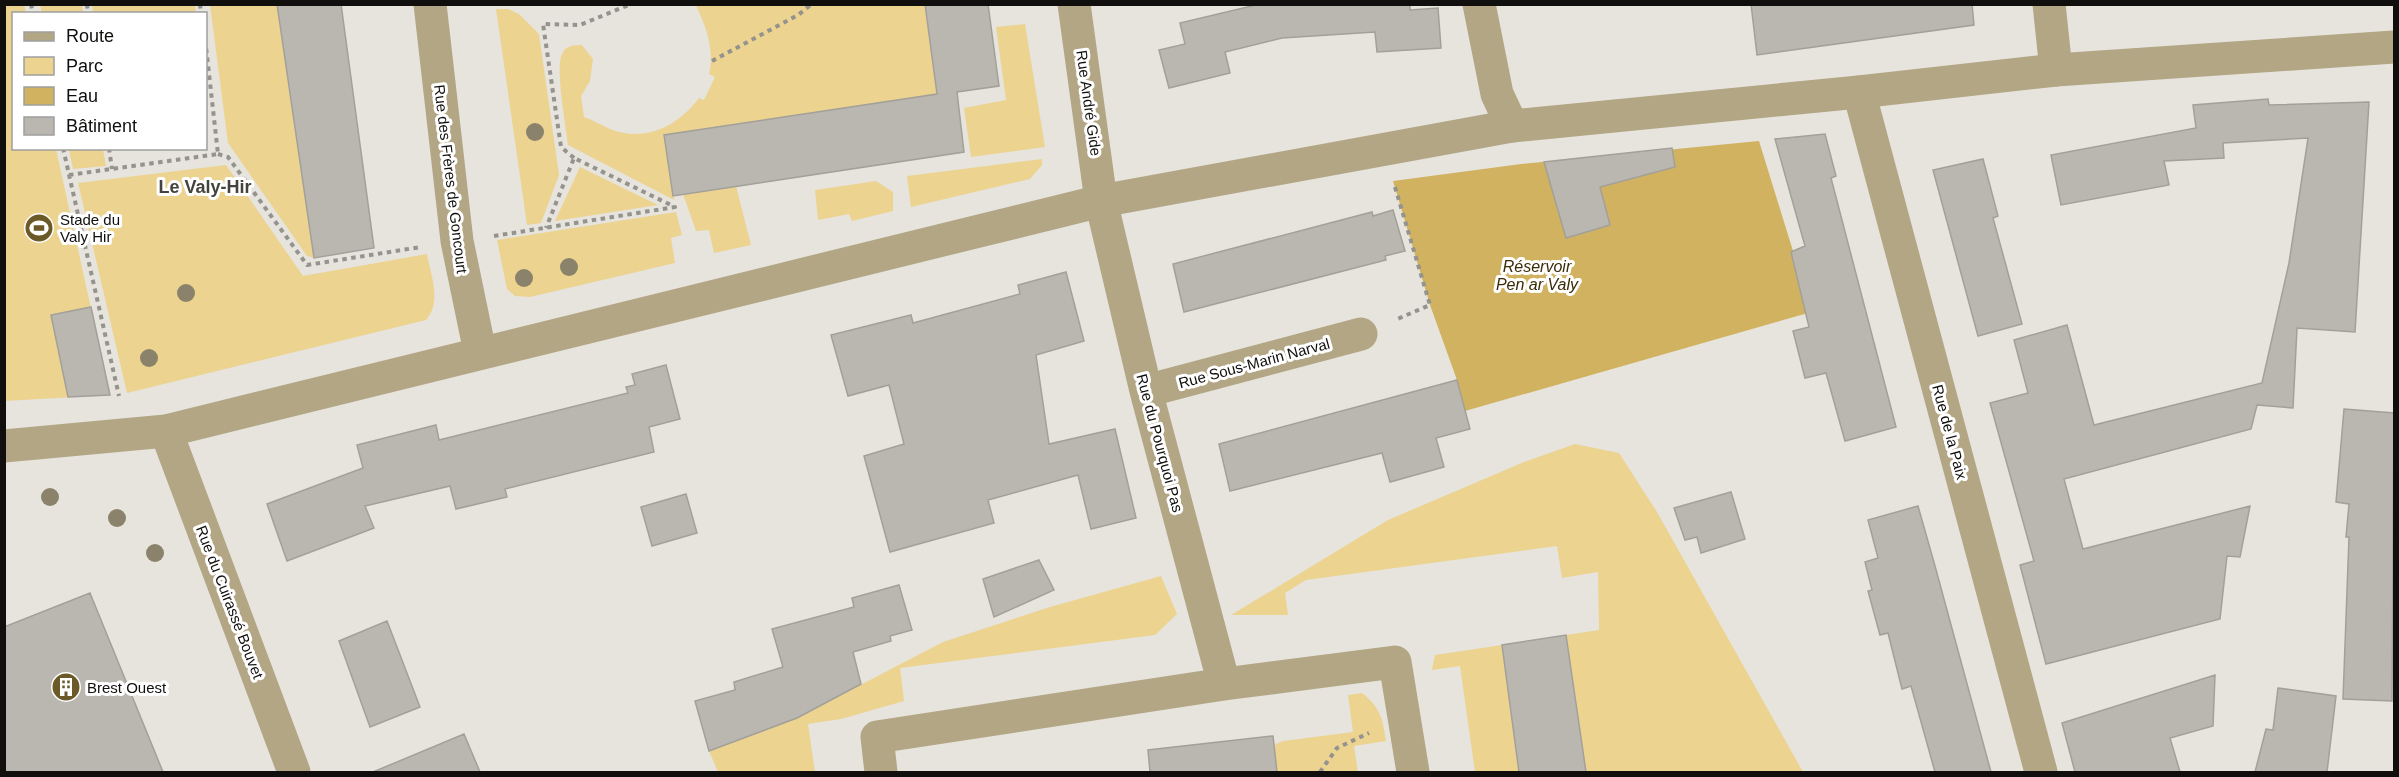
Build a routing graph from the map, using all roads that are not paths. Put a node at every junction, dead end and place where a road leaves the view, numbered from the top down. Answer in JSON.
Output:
{"nodes":[{"id":1,"x":430,"y":4,"type":"edge"},
{"id":2,"x":1074,"y":4,"type":"edge"},
{"id":3,"x":1479,"y":4,"type":"edge"},
{"id":4,"x":2049,"y":4,"type":"edge"},
{"id":5,"x":2394,"y":47,"type":"edge"},
{"id":6,"x":2055,"y":70,"type":"junction"},
{"id":7,"x":1859,"y":92,"type":"junction"},
{"id":8,"x":1512,"y":126,"type":"junction"},
{"id":9,"x":1101,"y":201,"type":"junction"},
{"id":10,"x":1361,"y":334,"type":"road end"},
{"id":11,"x":480,"y":352,"type":"junction"},
{"id":12,"x":1146,"y":392,"type":"junction"},
{"id":13,"x":166,"y":431,"type":"junction"},
{"id":14,"x":4,"y":446,"type":"edge"},
{"id":15,"x":1224,"y":684,"type":"junction"},
{"id":16,"x":294,"y":772,"type":"edge"},
{"id":17,"x":881,"y":772,"type":"edge"},
{"id":18,"x":1413,"y":772,"type":"edge"},
{"id":19,"x":2041,"y":772,"type":"edge"}],
"edges":[{"from":1,"to":11,"type":"street","name":"Rue des Frères de Goncourt"},
{"from":2,"to":9,"type":"street","name":"Rue André Gide"},
{"from":3,"to":8,"type":"street"},
{"from":4,"to":6,"type":"street"},
{"from":5,"to":6,"type":"street"},
{"from":6,"to":7,"type":"street"},
{"from":7,"to":8,"type":"street"},
{"from":7,"to":19,"type":"street","name":"Rue de la Paix"},
{"from":8,"to":9,"type":"street"},
{"from":9,"to":11,"type":"street"},
{"from":9,"to":12,"type":"street","name":"Rue du Pourquoi Pas"},
{"from":10,"to":12,"type":"street","name":"Rue Sous-Marin Narval"},
{"from":11,"to":13,"type":"street"},
{"from":12,"to":15,"type":"street","name":"Rue du Pourquoi Pas"},
{"from":13,"to":14,"type":"street"},
{"from":13,"to":16,"type":"street","name":"Rue du Cuirassé Bouvet"},
{"from":15,"to":17,"type":"street"},
{"from":15,"to":18,"type":"street"}]}
